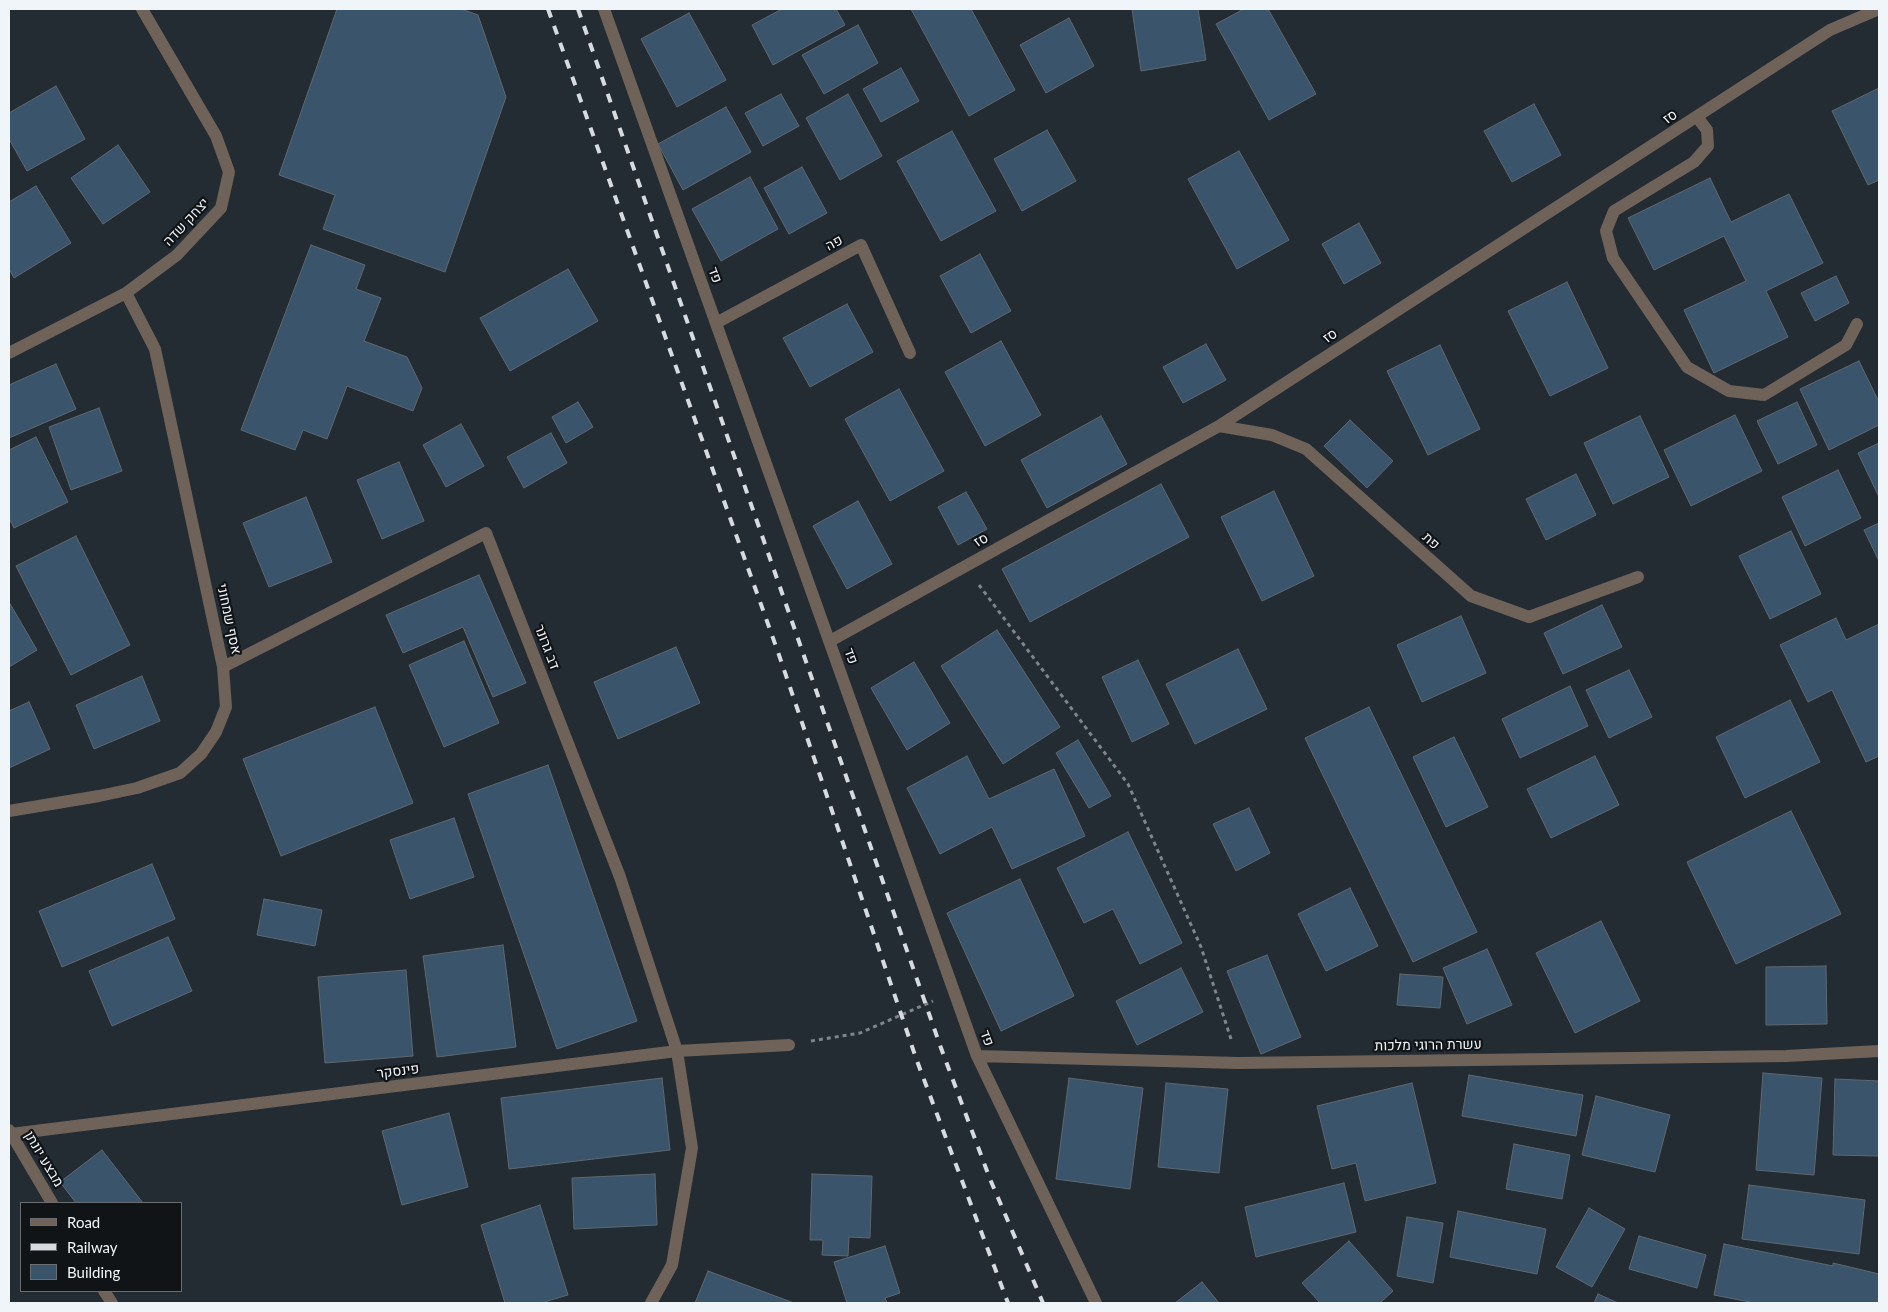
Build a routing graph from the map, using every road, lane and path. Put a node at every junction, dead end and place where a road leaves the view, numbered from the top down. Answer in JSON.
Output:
{"nodes":[{"id":1,"x":142,"y":9,"type":"edge"},
{"id":2,"x":604,"y":9,"type":"edge"},
{"id":3,"x":1879,"y":9,"type":"edge"},
{"id":4,"x":1697,"y":117,"type":"junction"},
{"id":5,"x":126,"y":293,"type":"junction"},
{"id":6,"x":716,"y":323,"type":"junction"},
{"id":7,"x":1857,"y":324,"type":"dead end"},
{"id":8,"x":9,"y":353,"type":"edge"},
{"id":9,"x":910,"y":353,"type":"dead end"},
{"id":10,"x":1219,"y":426,"type":"junction"},
{"id":11,"x":965,"y":566,"type":"junction"},
{"id":12,"x":1638,"y":577,"type":"dead end"},
{"id":13,"x":830,"y":641,"type":"junction"},
{"id":14,"x":223,"y":667,"type":"junction"},
{"id":15,"x":9,"y":811,"type":"edge"},
{"id":16,"x":942,"y":997,"type":"dead end"},
{"id":17,"x":789,"y":1045,"type":"joint"},
{"id":18,"x":677,"y":1051,"type":"junction"},
{"id":19,"x":1879,"y":1051,"type":"edge"},
{"id":20,"x":977,"y":1056,"type":"junction"},
{"id":21,"x":1238,"y":1062,"type":"junction"},
{"id":22,"x":10,"y":1132,"type":"edge"},
{"id":23,"x":51,"y":1202,"type":"edge"},
{"id":24,"x":105,"y":1292,"type":"edge"},
{"id":25,"x":112,"y":1303,"type":"edge"},
{"id":26,"x":652,"y":1303,"type":"edge"},
{"id":27,"x":1096,"y":1303,"type":"edge"}],
"edges":[{"from":1,"to":5,"type":"street","name":"יצחק שדה"},
{"from":2,"to":6,"type":"street","name":"פד"},
{"from":3,"to":4,"type":"street","name":"סז"},
{"from":4,"to":7,"type":"street"},
{"from":4,"to":10,"type":"street","name":"סז"},
{"from":5,"to":8,"type":"street","name":"יצחק שדה"},
{"from":5,"to":14,"type":"street","name":"אסף שמחוני"},
{"from":6,"to":9,"type":"street","name":"פה"},
{"from":6,"to":13,"type":"street","name":"פד"},
{"from":10,"to":11,"type":"street","name":"סז"},
{"from":10,"to":12,"type":"street","name":"פת"},
{"from":11,"to":13,"type":"street","name":"סז"},
{"from":11,"to":21,"type":"path"},
{"from":13,"to":20,"type":"street","name":"פד"},
{"from":14,"to":15,"type":"street","name":"אסף שמחוני"},
{"from":14,"to":18,"type":"street","name":"דב גרונר"},
{"from":16,"to":17,"type":"path"},
{"from":17,"to":18,"type":"street","name":"פינסקר"},
{"from":18,"to":22,"type":"street","name":"פינסקר"},
{"from":18,"to":26,"type":"street"},
{"from":19,"to":21,"type":"street","name":"עשרת הרוגי מלכות"},
{"from":20,"to":21,"type":"street","name":"עשרת הרוגי מלכות"},
{"from":20,"to":27,"type":"street","name":"פד"},
{"from":22,"to":23,"type":"street","name":"מבצע יונתן"},
{"from":24,"to":25,"type":"street"}]}
